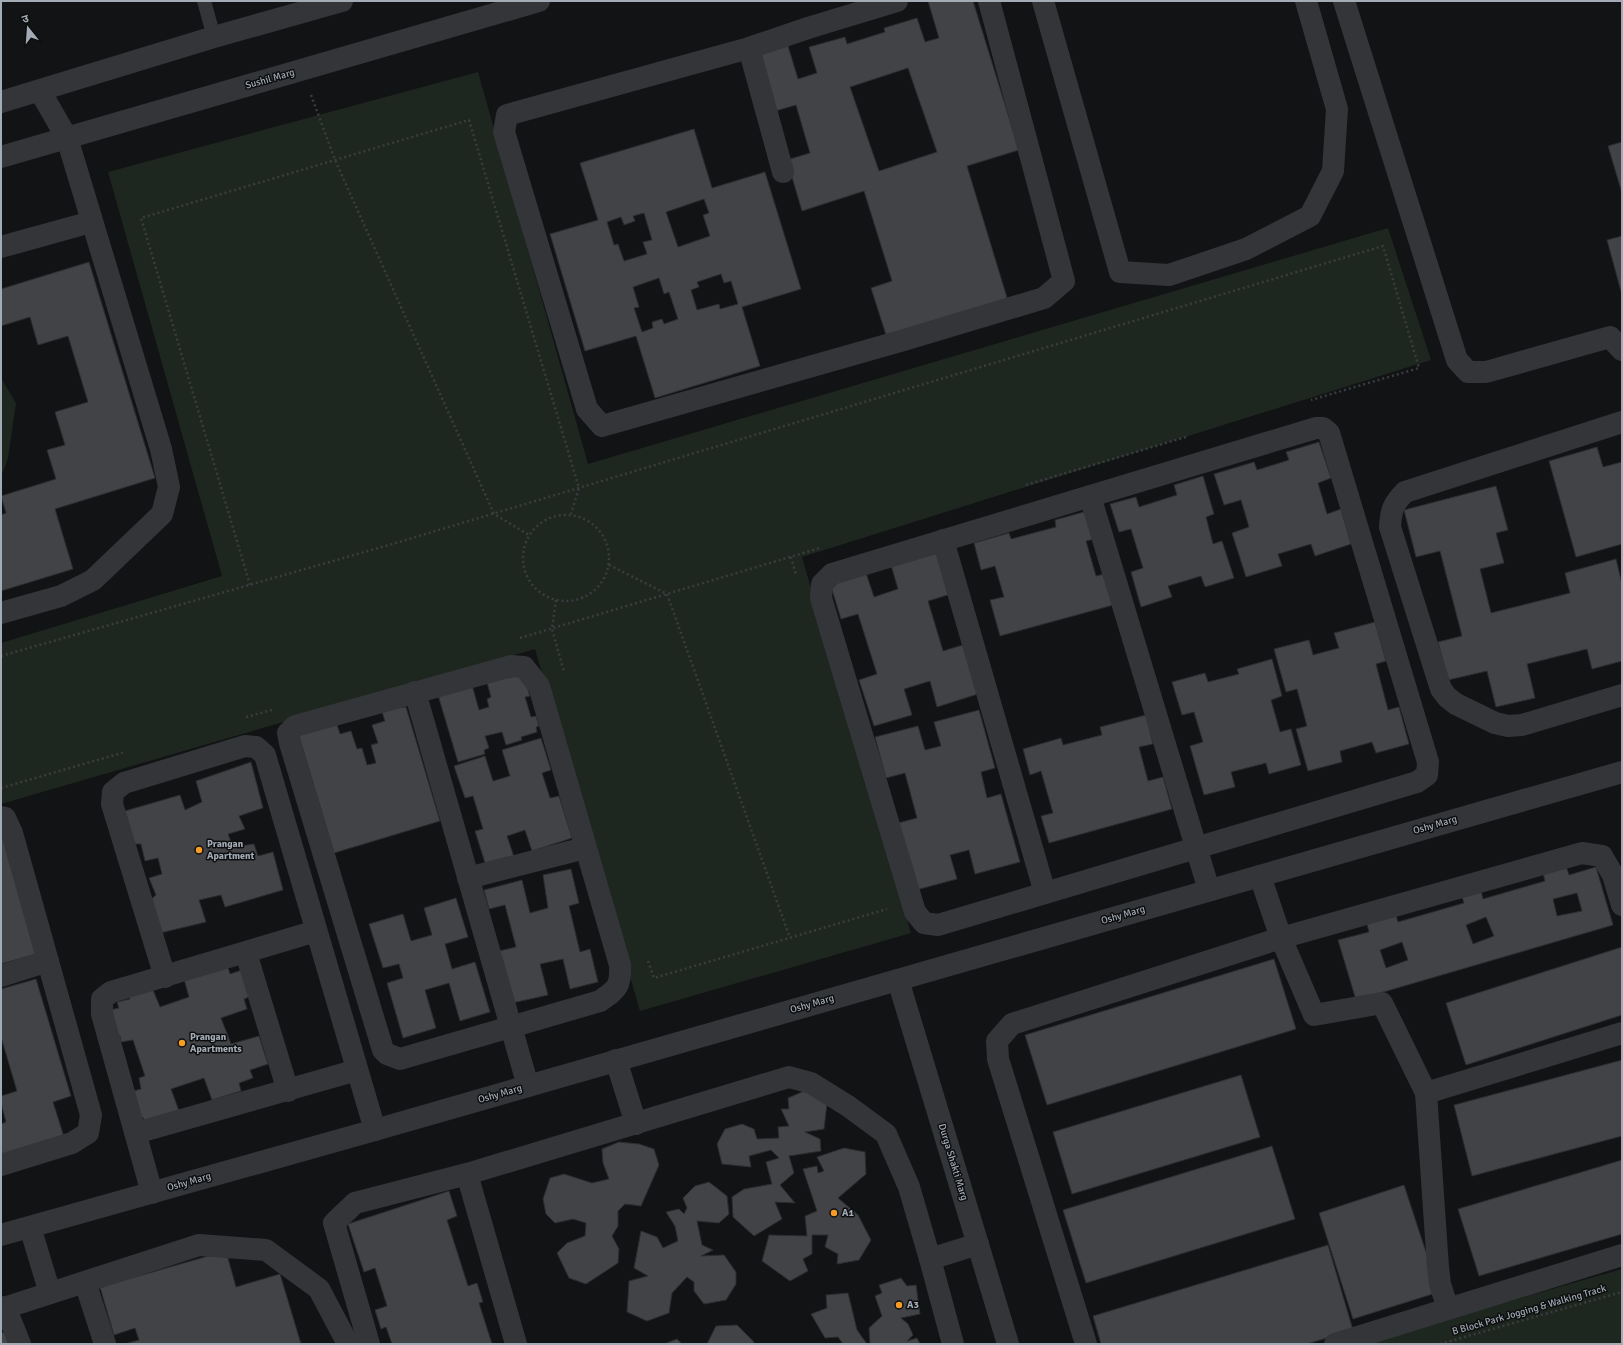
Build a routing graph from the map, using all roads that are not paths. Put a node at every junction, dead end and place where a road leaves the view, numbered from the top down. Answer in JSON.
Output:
{"nodes":[{"id":1,"x":204,"y":1,"type":"edge"},
{"id":2,"x":342,"y":1,"type":"edge"},
{"id":3,"x":539,"y":1,"type":"edge"},
{"id":4,"x":897,"y":1,"type":"edge"},
{"id":5,"x":989,"y":1,"type":"edge"},
{"id":6,"x":1043,"y":1,"type":"edge"},
{"id":7,"x":1306,"y":1,"type":"edge"},
{"id":8,"x":1344,"y":1,"type":"edge"},
{"id":9,"x":214,"y":37,"type":"junction"},
{"id":10,"x":749,"y":48,"type":"junction"},
{"id":11,"x":40,"y":91,"type":"junction"},
{"id":12,"x":1,"y":102,"type":"edge"},
{"id":13,"x":67,"y":138,"type":"junction"},
{"id":14,"x":1,"y":157,"type":"edge"},
{"id":15,"x":783,"y":172,"type":"dead end"},
{"id":16,"x":92,"y":222,"type":"junction"},
{"id":17,"x":1,"y":247,"type":"edge"},
{"id":18,"x":1622,"y":350,"type":"edge"},
{"id":19,"x":1622,"y":422,"type":"edge"},
{"id":20,"x":1090,"y":496,"type":"junction"},
{"id":21,"x":943,"y":540,"type":"junction"},
{"id":22,"x":1,"y":613,"type":"edge"},
{"id":23,"x":415,"y":692,"type":"junction"},
{"id":24,"x":1622,"y":695,"type":"edge"},
{"id":25,"x":1622,"y":772,"type":"edge"},
{"id":26,"x":1,"y":818,"type":"edge"},
{"id":27,"x":585,"y":848,"type":"junction"},
{"id":28,"x":1196,"y":848,"type":"junction"},
{"id":29,"x":1260,"y":876,"type":"junction"},
{"id":30,"x":468,"y":878,"type":"junction"},
{"id":31,"x":1209,"y":890,"type":"junction"},
{"id":32,"x":1046,"y":893,"type":"junction"},
{"id":33,"x":1622,"y":905,"type":"edge"},
{"id":34,"x":316,"y":931,"type":"junction"},
{"id":35,"x":1281,"y":938,"type":"junction"},
{"id":36,"x":246,"y":952,"type":"junction"},
{"id":37,"x":48,"y":961,"type":"junction"},
{"id":38,"x":1,"y":976,"type":"edge"},
{"id":39,"x":165,"y":977,"type":"junction"},
{"id":40,"x":898,"y":980,"type":"junction"},
{"id":41,"x":511,"y":1027,"type":"junction"},
{"id":42,"x":1622,"y":1033,"type":"edge"},
{"id":43,"x":616,"y":1060,"type":"junction"},
{"id":44,"x":357,"y":1070,"type":"junction"},
{"id":45,"x":528,"y":1086,"type":"junction"},
{"id":46,"x":288,"y":1091,"type":"junction"},
{"id":47,"x":1426,"y":1093,"type":"junction"},
{"id":48,"x":636,"y":1124,"type":"junction"},
{"id":49,"x":375,"y":1130,"type":"junction"},
{"id":50,"x":136,"y":1133,"type":"junction"},
{"id":51,"x":1,"y":1165,"type":"edge"},
{"id":52,"x":467,"y":1174,"type":"junction"},
{"id":53,"x":152,"y":1193,"type":"junction"},
{"id":54,"x":30,"y":1227,"type":"junction"},
{"id":55,"x":1,"y":1235,"type":"edge"},
{"id":56,"x":978,"y":1244,"type":"junction"},
{"id":57,"x":1622,"y":1254,"type":"edge"},
{"id":58,"x":930,"y":1259,"type":"junction"},
{"id":59,"x":85,"y":1282,"type":"junction"},
{"id":60,"x":50,"y":1293,"type":"junction"},
{"id":61,"x":3,"y":1308,"type":"edge"},
{"id":62,"x":1448,"y":1309,"type":"junction"},
{"id":63,"x":20,"y":1344,"type":"edge"},
{"id":64,"x":105,"y":1344,"type":"edge"},
{"id":65,"x":348,"y":1344,"type":"edge"},
{"id":66,"x":369,"y":1344,"type":"edge"},
{"id":67,"x":516,"y":1344,"type":"edge"},
{"id":68,"x":953,"y":1344,"type":"edge"},
{"id":69,"x":1008,"y":1344,"type":"edge"},
{"id":70,"x":1086,"y":1344,"type":"edge"},
{"id":71,"x":1335,"y":1344,"type":"edge"}],
"edges":[{"from":1,"to":9,"type":"lane"},
{"from":2,"to":9,"type":"street"},
{"from":3,"to":13,"type":"street","name":"Sushil Marg"},
{"from":4,"to":10,"type":"street"},
{"from":5,"to":10,"type":"street"},
{"from":6,"to":7,"type":"street"},
{"from":8,"to":18,"type":"street"},
{"from":9,"to":11,"type":"street"},
{"from":10,"to":15,"type":"street"},
{"from":11,"to":12,"type":"street"},
{"from":11,"to":13,"type":"street"},
{"from":13,"to":14,"type":"street","name":"Sushil Marg"},
{"from":13,"to":16,"type":"street"},
{"from":16,"to":17,"type":"street"},
{"from":16,"to":22,"type":"street"},
{"from":19,"to":24,"type":"street"},
{"from":20,"to":21,"type":"street"},
{"from":20,"to":28,"type":"street"},
{"from":20,"to":28,"type":"street"},
{"from":21,"to":32,"type":"street"},
{"from":21,"to":32,"type":"street"},
{"from":23,"to":27,"type":"street"},
{"from":23,"to":30,"type":"street"},
{"from":23,"to":41,"type":"street"},
{"from":25,"to":29,"type":"street","name":"Oshy Marg"},
{"from":26,"to":37,"type":"street"},
{"from":27,"to":30,"type":"street"},
{"from":27,"to":41,"type":"street"},
{"from":28,"to":31,"type":"street"},
{"from":28,"to":32,"type":"street"},
{"from":29,"to":31,"type":"street","name":"Oshy Marg"},
{"from":29,"to":35,"type":"street"},
{"from":30,"to":41,"type":"street"},
{"from":31,"to":40,"type":"street","name":"Oshy Marg"},
{"from":33,"to":35,"type":"street"},
{"from":34,"to":36,"type":"street"},
{"from":34,"to":39,"type":"street"},
{"from":34,"to":44,"type":"street"},
{"from":35,"to":47,"type":"street"},
{"from":35,"to":70,"type":"street"},
{"from":36,"to":39,"type":"street"},
{"from":36,"to":46,"type":"street"},
{"from":37,"to":38,"type":"street"},
{"from":37,"to":51,"type":"street"},
{"from":39,"to":50,"type":"street"},
{"from":40,"to":43,"type":"street","name":"Oshy Marg"},
{"from":40,"to":56,"type":"street","name":"Durga Shakti Marg"},
{"from":41,"to":45,"type":"street"},
{"from":42,"to":47,"type":"street"},
{"from":43,"to":45,"type":"street","name":"Oshy Marg"},
{"from":43,"to":48,"type":"street"},
{"from":44,"to":46,"type":"street"},
{"from":44,"to":49,"type":"street"},
{"from":45,"to":49,"type":"street","name":"Oshy Marg"},
{"from":46,"to":50,"type":"street"},
{"from":47,"to":62,"type":"street"},
{"from":48,"to":52,"type":"street"},
{"from":48,"to":58,"type":"street"},
{"from":49,"to":53,"type":"street","name":"Oshy Marg"},
{"from":50,"to":53,"type":"street"},
{"from":52,"to":66,"type":"street"},
{"from":52,"to":67,"type":"street"},
{"from":53,"to":54,"type":"street","name":"Oshy Marg"},
{"from":54,"to":55,"type":"street","name":"Oshy Marg"},
{"from":54,"to":60,"type":"street"},
{"from":56,"to":58,"type":"street"},
{"from":56,"to":69,"type":"street","name":"Durga Shakti Marg"},
{"from":57,"to":62,"type":"street"},
{"from":58,"to":68,"type":"street"},
{"from":59,"to":60,"type":"street"},
{"from":59,"to":64,"type":"street"},
{"from":59,"to":65,"type":"street"},
{"from":60,"to":61,"type":"street"},
{"from":61,"to":63,"type":"street"},
{"from":62,"to":71,"type":"street"}]}
